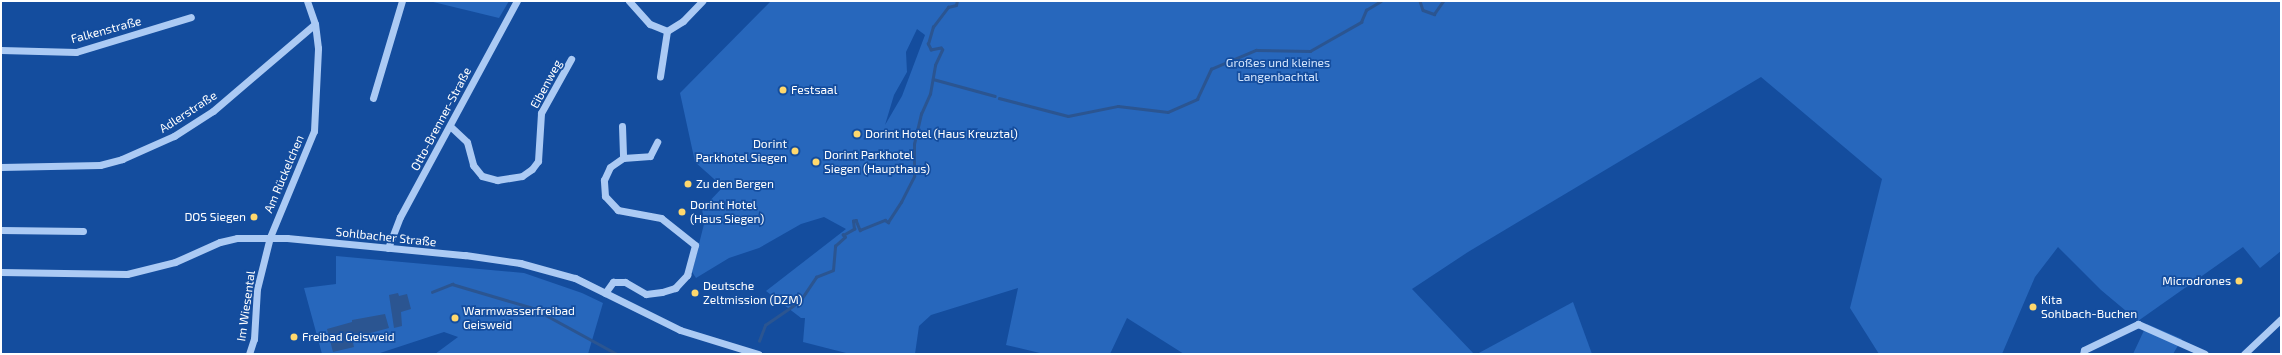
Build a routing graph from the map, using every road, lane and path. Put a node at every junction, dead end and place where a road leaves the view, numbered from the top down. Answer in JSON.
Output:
{"nodes":[{"id":1,"x":307,"y":1,"type":"edge"},
{"id":2,"x":402,"y":1,"type":"edge"},
{"id":3,"x":517,"y":1,"type":"edge"},
{"id":4,"x":629,"y":1,"type":"edge"},
{"id":5,"x":702,"y":1,"type":"edge"},
{"id":6,"x":191,"y":17,"type":"dead end"},
{"id":7,"x":315,"y":24,"type":"junction"},
{"id":8,"x":667,"y":31,"type":"junction"},
{"id":9,"x":1,"y":50,"type":"edge"},
{"id":10,"x":571,"y":59,"type":"dead end"},
{"id":11,"x":660,"y":76,"type":"dead end"},
{"id":12,"x":373,"y":98,"type":"dead end"},
{"id":13,"x":450,"y":126,"type":"junction"},
{"id":14,"x":622,"y":126,"type":"dead end"},
{"id":15,"x":657,"y":142,"type":"dead end"},
{"id":16,"x":622,"y":158,"type":"junction"},
{"id":17,"x":1,"y":167,"type":"edge"},
{"id":18,"x":1,"y":230,"type":"edge"},
{"id":19,"x":82,"y":231,"type":"dead end"},
{"id":20,"x":270,"y":237,"type":"junction"},
{"id":21,"x":388,"y":248,"type":"junction"},
{"id":22,"x":1,"y":272,"type":"edge"},
{"id":23,"x":604,"y":293,"type":"junction"},
{"id":24,"x":2281,"y":319,"type":"edge"},
{"id":25,"x":248,"y":354,"type":"edge"},
{"id":26,"x":758,"y":354,"type":"edge"},
{"id":27,"x":2083,"y":354,"type":"edge"},
{"id":28,"x":2205,"y":354,"type":"edge"},
{"id":29,"x":2244,"y":354,"type":"edge"}],
"edges":[{"from":1,"to":7,"type":"street","name":"Am Rückelchen"},
{"from":2,"to":12,"type":"street"},
{"from":3,"to":13,"type":"street","name":"Otto-Brenner-Straße"},
{"from":4,"to":8,"type":"street"},
{"from":5,"to":8,"type":"street"},
{"from":6,"to":9,"type":"street","name":"Falkenstraße"},
{"from":7,"to":17,"type":"street","name":"Adlerstraße"},
{"from":7,"to":20,"type":"street","name":"Am Rückelchen"},
{"from":8,"to":11,"type":"street"},
{"from":10,"to":13,"type":"street","name":"Eibenweg"},
{"from":13,"to":21,"type":"street","name":"Otto-Brenner-Straße"},
{"from":14,"to":16,"type":"street"},
{"from":15,"to":16,"type":"street"},
{"from":16,"to":23,"type":"street"},
{"from":18,"to":19,"type":"street"},
{"from":20,"to":21,"type":"street","name":"Sohlbacher Straße"},
{"from":20,"to":22,"type":"street","name":"Sohlbacher Straße"},
{"from":20,"to":25,"type":"street","name":"Im Wiesental"},
{"from":21,"to":23,"type":"street","name":"Sohlbacher Straße"},
{"from":23,"to":26,"type":"street","name":"Sohlbacher Straße"},
{"from":24,"to":29,"type":"street"},
{"from":27,"to":28,"type":"street"}]}
